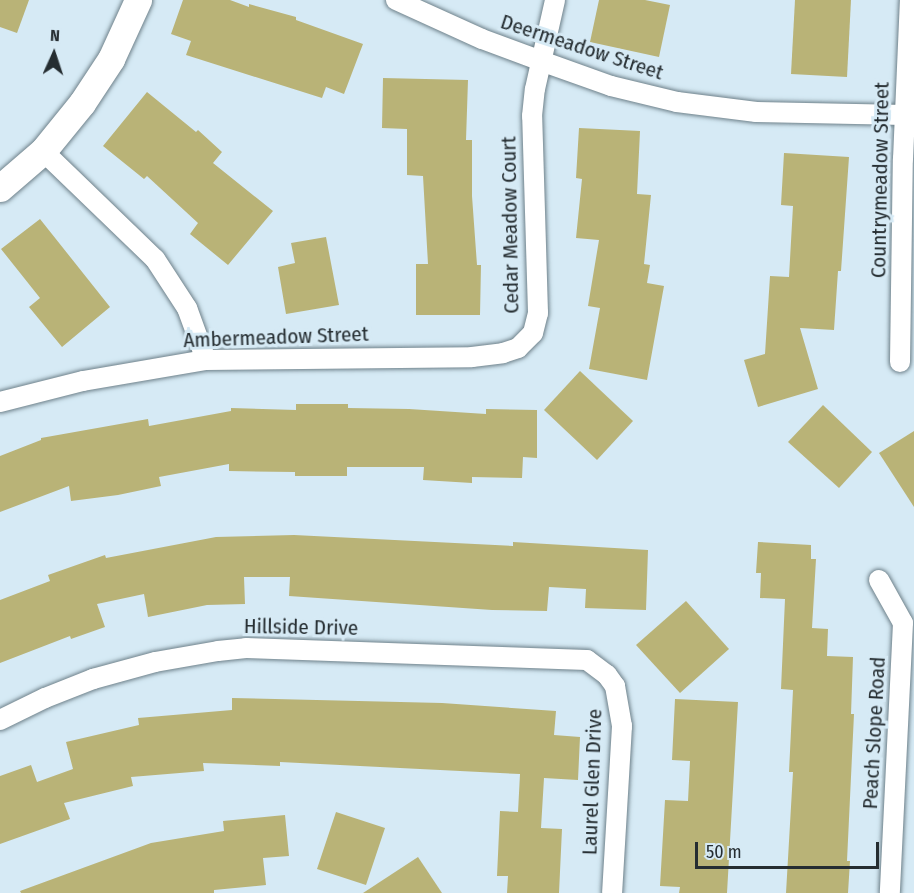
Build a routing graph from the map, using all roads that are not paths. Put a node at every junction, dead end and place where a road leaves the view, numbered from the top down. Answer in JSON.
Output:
{"nodes":[{"id":1,"x":138,"y":0,"type":"edge"},
{"id":2,"x":396,"y":0,"type":"edge"},
{"id":3,"x":555,"y":0,"type":"edge"},
{"id":4,"x":910,"y":0,"type":"edge"},
{"id":5,"x":541,"y":61,"type":"junction"},
{"id":6,"x":905,"y":115,"type":"junction"},
{"id":7,"x":43,"y":151,"type":"junction"},
{"id":8,"x":0,"y":188,"type":"edge"},
{"id":9,"x":486,"y":356,"type":"joint"},
{"id":10,"x":206,"y":360,"type":"junction"},
{"id":11,"x":900,"y":362,"type":"dead end"},
{"id":12,"x":0,"y":402,"type":"edge"},
{"id":13,"x":879,"y":580,"type":"dead end"},
{"id":14,"x":607,"y":675,"type":"joint"},
{"id":15,"x":0,"y":720,"type":"edge"},
{"id":16,"x":612,"y":893,"type":"edge"},
{"id":17,"x":890,"y":893,"type":"edge"}],
"edges":[{"from":1,"to":7,"type":"street"},
{"from":2,"to":5,"type":"street","name":"Deermeadow Street"},
{"from":3,"to":5,"type":"street","name":"Cedar Meadow Court"},
{"from":4,"to":6,"type":"street","name":"Countrymeadow Street"},
{"from":5,"to":6,"type":"street","name":"Deermeadow Street"},
{"from":5,"to":9,"type":"street","name":"Cedar Meadow Court"},
{"from":6,"to":11,"type":"street","name":"Countrymeadow Street"},
{"from":7,"to":8,"type":"street"},
{"from":7,"to":10,"type":"street"},
{"from":9,"to":10,"type":"street","name":"Ambermeadow Street"},
{"from":10,"to":12,"type":"street","name":"Ambermeadow Street"},
{"from":13,"to":17,"type":"street","name":"Peach Slope Road"},
{"from":14,"to":15,"type":"street","name":"Hillside Drive"},
{"from":14,"to":16,"type":"street","name":"Laurel Glen Drive"}]}
